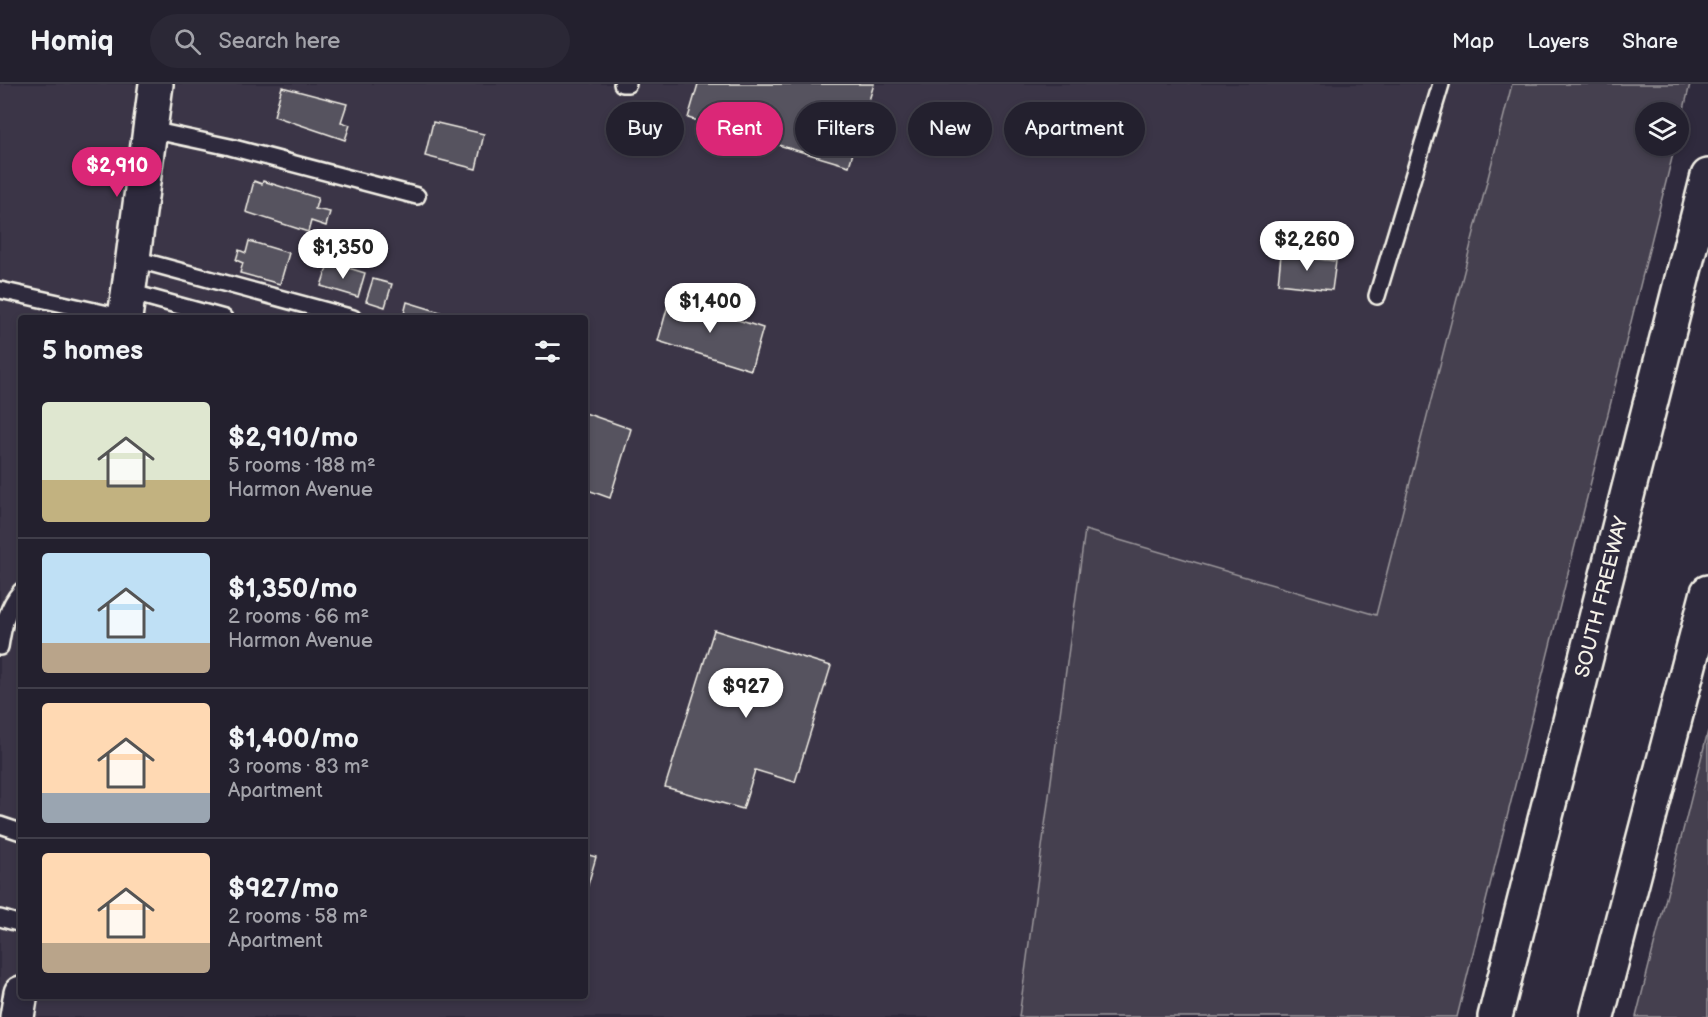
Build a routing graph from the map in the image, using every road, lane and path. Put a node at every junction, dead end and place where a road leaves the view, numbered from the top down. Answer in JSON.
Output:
{"nodes":[{"id":1,"x":156,"y":84,"type":"edge"},
{"id":2,"x":622,"y":84,"type":"edge"},
{"id":3,"x":628,"y":84,"type":"edge"},
{"id":4,"x":1441,"y":84,"type":"edge"},
{"id":5,"x":151,"y":130,"type":"junction"},
{"id":6,"x":1708,"y":176,"type":"edge"},
{"id":7,"x":417,"y":196,"type":"dead end"},
{"id":8,"x":135,"y":259,"type":"junction"},
{"id":9,"x":0,"y":290,"type":"edge"},
{"id":10,"x":1377,"y":296,"type":"dead end"},
{"id":11,"x":127,"y":309,"type":"edge"},
{"id":12,"x":192,"y":315,"type":"edge"},
{"id":13,"x":342,"y":315,"type":"edge"},
{"id":14,"x":1708,"y":592,"type":"edge"},
{"id":15,"x":18,"y":594,"type":"edge"},
{"id":16,"x":0,"y":647,"type":"edge"},
{"id":17,"x":0,"y":825,"type":"edge"},
{"id":18,"x":18,"y":831,"type":"edge"},
{"id":19,"x":0,"y":918,"type":"edge"},
{"id":20,"x":18,"y":923,"type":"edge"},
{"id":21,"x":20,"y":999,"type":"edge"},
{"id":22,"x":17,"y":1017,"type":"edge"},
{"id":23,"x":1495,"y":1017,"type":"edge"},
{"id":24,"x":1597,"y":1017,"type":"edge"}],
"edges":[{"from":1,"to":5,"type":"main road"},
{"from":2,"to":3,"type":"lane"},
{"from":4,"to":10,"type":"lane"},
{"from":5,"to":7,"type":"lane"},
{"from":5,"to":8,"type":"main road"},
{"from":6,"to":23,"type":"main road","name":"SOUTH FREEWAY"},
{"from":8,"to":11,"type":"main road"},
{"from":8,"to":13,"type":"lane"},
{"from":9,"to":11,"type":"lane"},
{"from":11,"to":12,"type":"lane"},
{"from":14,"to":24,"type":"main road"},
{"from":15,"to":16,"type":"lane"},
{"from":17,"to":18,"type":"lane"},
{"from":19,"to":20,"type":"lane"},
{"from":21,"to":22,"type":"main road"}]}
